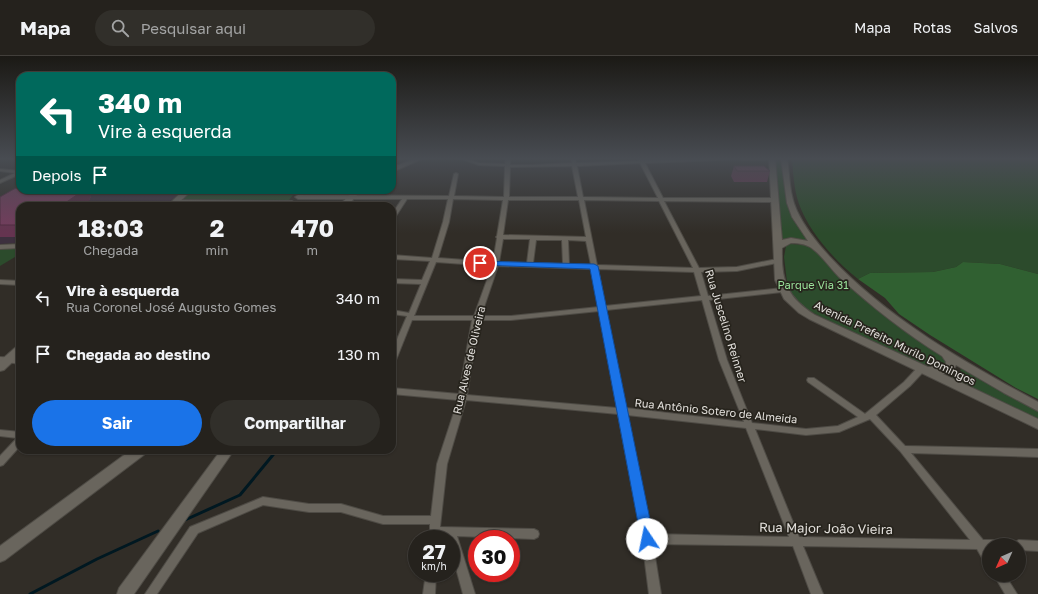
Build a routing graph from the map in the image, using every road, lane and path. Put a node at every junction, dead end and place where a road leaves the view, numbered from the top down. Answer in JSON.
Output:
{"nodes":[{"id":1,"x":454,"y":183,"type":"edge"},
{"id":2,"x":507,"y":183,"type":"edge"},
{"id":3,"x":579,"y":183,"type":"edge"},
{"id":4,"x":654,"y":183,"type":"edge"},
{"id":5,"x":773,"y":183,"type":"edge"},
{"id":6,"x":787,"y":183,"type":"edge"},
{"id":7,"x":184,"y":194,"type":"edge"},
{"id":8,"x":300,"y":194,"type":"edge"},
{"id":9,"x":354,"y":194,"type":"edge"},
{"id":10,"x":298,"y":197,"type":"junction"},
{"id":11,"x":406,"y":197,"type":"junction"},
{"id":12,"x":350,"y":198,"type":"junction"},
{"id":13,"x":451,"y":198,"type":"junction"},
{"id":14,"x":506,"y":198,"type":"junction"},
{"id":15,"x":582,"y":198,"type":"junction"},
{"id":16,"x":662,"y":198,"type":"junction"},
{"id":17,"x":774,"y":200,"type":"junction"},
{"id":18,"x":175,"y":202,"type":"edge"},
{"id":19,"x":293,"y":202,"type":"edge"},
{"id":20,"x":346,"y":202,"type":"edge"},
{"id":21,"x":396,"y":212,"type":"edge"},
{"id":22,"x":499,"y":237,"type":"junction"},
{"id":23,"x":534,"y":238,"type":"junction"},
{"id":24,"x":565,"y":239,"type":"junction"},
{"id":25,"x":588,"y":239,"type":"junction"},
{"id":26,"x":16,"y":246,"type":"edge"},
{"id":27,"x":0,"y":247,"type":"edge"},
{"id":28,"x":778,"y":248,"type":"junction"},
{"id":29,"x":819,"y":250,"type":"junction"},
{"id":30,"x":396,"y":256,"type":"edge"},
{"id":31,"x":434,"y":260,"type":"junction"},
{"id":32,"x":777,"y":261,"type":"junction"},
{"id":33,"x":496,"y":264,"type":"junction"},
{"id":34,"x":530,"y":265,"type":"junction"},
{"id":35,"x":566,"y":266,"type":"junction"},
{"id":36,"x":594,"y":266,"type":"junction"},
{"id":37,"x":697,"y":270,"type":"junction"},
{"id":38,"x":396,"y":281,"type":"edge"},
{"id":39,"x":0,"y":282,"type":"edge"},
{"id":40,"x":424,"y":282,"type":"junction"},
{"id":41,"x":16,"y":283,"type":"edge"},
{"id":42,"x":782,"y":290,"type":"junction"},
{"id":43,"x":704,"y":297,"type":"junction"},
{"id":44,"x":603,"y":308,"type":"junction"},
{"id":45,"x":396,"y":313,"type":"edge"},
{"id":46,"x":411,"y":316,"type":"junction"},
{"id":47,"x":476,"y":319,"type":"junction"},
{"id":48,"x":396,"y":351,"type":"edge"},
{"id":49,"x":944,"y":351,"type":"junction"},
{"id":50,"x":16,"y":352,"type":"edge"},
{"id":51,"x":4,"y":359,"type":"edge"},
{"id":52,"x":16,"y":360,"type":"edge"},
{"id":53,"x":0,"y":367,"type":"edge"},
{"id":54,"x":921,"y":369,"type":"junction"},
{"id":55,"x":811,"y":380,"type":"dead end"},
{"id":56,"x":396,"y":392,"type":"edge"},
{"id":57,"x":462,"y":399,"type":"junction"},
{"id":58,"x":1038,"y":407,"type":"edge"},
{"id":59,"x":622,"y":411,"type":"junction"},
{"id":60,"x":868,"y":416,"type":"junction"},
{"id":61,"x":1038,"y":424,"type":"edge"},
{"id":62,"x":748,"y":425,"type":"junction"},
{"id":63,"x":0,"y":433,"type":"edge"},
{"id":64,"x":16,"y":435,"type":"edge"},
{"id":65,"x":16,"y":444,"type":"edge"},
{"id":66,"x":903,"y":449,"type":"junction"},
{"id":67,"x":1038,"y":453,"type":"edge"},
{"id":68,"x":134,"y":454,"type":"edge"},
{"id":69,"x":225,"y":454,"type":"edge"},
{"id":70,"x":0,"y":462,"type":"edge"},
{"id":71,"x":435,"y":520,"type":"junction"},
{"id":72,"x":435,"y":530,"type":"edge"},
{"id":73,"x":460,"y":532,"type":"edge"},
{"id":74,"x":534,"y":534,"type":"dead end"},
{"id":75,"x":647,"y":539,"type":"junction"},
{"id":76,"x":797,"y":541,"type":"junction"},
{"id":77,"x":980,"y":544,"type":"junction"},
{"id":78,"x":1026,"y":545,"type":"edge"},
{"id":79,"x":1038,"y":546,"type":"edge"},
{"id":80,"x":982,"y":547,"type":"edge"},
{"id":81,"x":0,"y":555,"type":"edge"},
{"id":82,"x":460,"y":563,"type":"edge"},
{"id":83,"x":431,"y":582,"type":"edge"},
{"id":84,"x":1003,"y":582,"type":"edge"},
{"id":85,"x":125,"y":594,"type":"edge"},
{"id":86,"x":151,"y":594,"type":"edge"},
{"id":87,"x":429,"y":594,"type":"edge"},
{"id":88,"x":469,"y":594,"type":"edge"},
{"id":89,"x":655,"y":594,"type":"edge"},
{"id":90,"x":817,"y":594,"type":"edge"},
{"id":91,"x":1011,"y":594,"type":"edge"}],
"edges":[{"from":1,"to":13,"type":"street"},
{"from":2,"to":14,"type":"street","name":"Rua Alves de Oliveira"},
{"from":3,"to":15,"type":"street"},
{"from":4,"to":16,"type":"street","name":"Rua Juscelino Reinner"},
{"from":5,"to":17,"type":"main road"},
{"from":6,"to":29,"type":"main road","name":"Avenida Prefeito Murilo Domingos"},
{"from":7,"to":18,"type":"main road"},
{"from":8,"to":10,"type":"street"},
{"from":9,"to":12,"type":"main road"},
{"from":10,"to":12,"type":"street"},
{"from":10,"to":19,"type":"street"},
{"from":11,"to":12,"type":"street"},
{"from":11,"to":13,"type":"street"},
{"from":11,"to":21,"type":"street"},
{"from":12,"to":20,"type":"main road"},
{"from":13,"to":14,"type":"street"},
{"from":13,"to":31,"type":"street"},
{"from":14,"to":15,"type":"street"},
{"from":14,"to":22,"type":"street","name":"Rua Alves de Oliveira"},
{"from":15,"to":16,"type":"street"},
{"from":15,"to":25,"type":"street"},
{"from":16,"to":17,"type":"street"},
{"from":16,"to":37,"type":"street","name":"Rua Juscelino Reinner"},
{"from":17,"to":28,"type":"main road"},
{"from":22,"to":23,"type":"street"},
{"from":22,"to":33,"type":"street","name":"Rua Alves de Oliveira"},
{"from":23,"to":24,"type":"street"},
{"from":23,"to":34,"type":"street"},
{"from":24,"to":25,"type":"street"},
{"from":24,"to":35,"type":"street"},
{"from":25,"to":36,"type":"street"},
{"from":26,"to":27,"type":"main road"},
{"from":28,"to":29,"type":"main road"},
{"from":28,"to":32,"type":"main road"},
{"from":29,"to":49,"type":"main road","name":"Avenida Prefeito Murilo Domingos"},
{"from":30,"to":31,"type":"street"},
{"from":31,"to":33,"type":"street"},
{"from":31,"to":40,"type":"street"},
{"from":32,"to":37,"type":"street"},
{"from":32,"to":42,"type":"main road"},
{"from":33,"to":34,"type":"street"},
{"from":33,"to":47,"type":"street","name":"Rua Alves de Oliveira"},
{"from":34,"to":35,"type":"street"},
{"from":35,"to":36,"type":"street"},
{"from":36,"to":37,"type":"street"},
{"from":36,"to":44,"type":"street"},
{"from":37,"to":43,"type":"street","name":"Rua Juscelino Reinner"},
{"from":38,"to":40,"type":"street"},
{"from":39,"to":41,"type":"street"},
{"from":40,"to":46,"type":"street"},
{"from":42,"to":43,"type":"street"},
{"from":42,"to":54,"type":"main road","name":"Avenida Prefeito Murilo Domingos"},
{"from":43,"to":44,"type":"street"},
{"from":43,"to":62,"type":"street","name":"Rua Juscelino Reinner"},
{"from":44,"to":47,"type":"street"},
{"from":44,"to":59,"type":"street"},
{"from":45,"to":46,"type":"street"},
{"from":46,"to":47,"type":"street"},
{"from":46,"to":48,"type":"street"},
{"from":47,"to":57,"type":"street","name":"Rua Alves de Oliveira"},
{"from":49,"to":54,"type":"main road"},
{"from":49,"to":58,"type":"main road","name":"Avenida Prefeito Murilo Domingos"},
{"from":50,"to":51,"type":"main road"},
{"from":51,"to":52,"type":"street"},
{"from":51,"to":53,"type":"main road"},
{"from":54,"to":60,"type":"street","name":"Rua Antônio Sotero de Almeida"},
{"from":54,"to":61,"type":"main road","name":"Avenida Prefeito Murilo Domingos"},
{"from":55,"to":60,"type":"street"},
{"from":56,"to":57,"type":"street","name":"Rua Antônio Sotero de Almeida"},
{"from":57,"to":59,"type":"street","name":"Rua Antônio Sotero de Almeida"},
{"from":57,"to":71,"type":"street","name":"Rua Alves de Oliveira"},
{"from":59,"to":62,"type":"street","name":"Rua Antônio Sotero de Almeida"},
{"from":59,"to":75,"type":"street"},
{"from":60,"to":62,"type":"street","name":"Rua Antônio Sotero de Almeida"},
{"from":60,"to":66,"type":"street"},
{"from":62,"to":76,"type":"street","name":"Rua Juscelino Reinner"},
{"from":63,"to":64,"type":"street"},
{"from":65,"to":70,"type":"street"},
{"from":66,"to":67,"type":"street"},
{"from":66,"to":77,"type":"street"},
{"from":68,"to":81,"type":"main road"},
{"from":69,"to":85,"type":"main road"},
{"from":71,"to":72,"type":"street","name":"Rua Alves de Oliveira"},
{"from":71,"to":86,"type":"street"},
{"from":73,"to":74,"type":"street"},
{"from":75,"to":76,"type":"street","name":"Rua Major João Vieira"},
{"from":75,"to":89,"type":"street"},
{"from":76,"to":77,"type":"street","name":"Rua Major João Vieira"},
{"from":76,"to":90,"type":"street","name":"Rua Juscelino Reinner"},
{"from":77,"to":80,"type":"street"},
{"from":78,"to":79,"type":"street"},
{"from":82,"to":88,"type":"street"},
{"from":83,"to":87,"type":"street"},
{"from":84,"to":91,"type":"street"}]}
